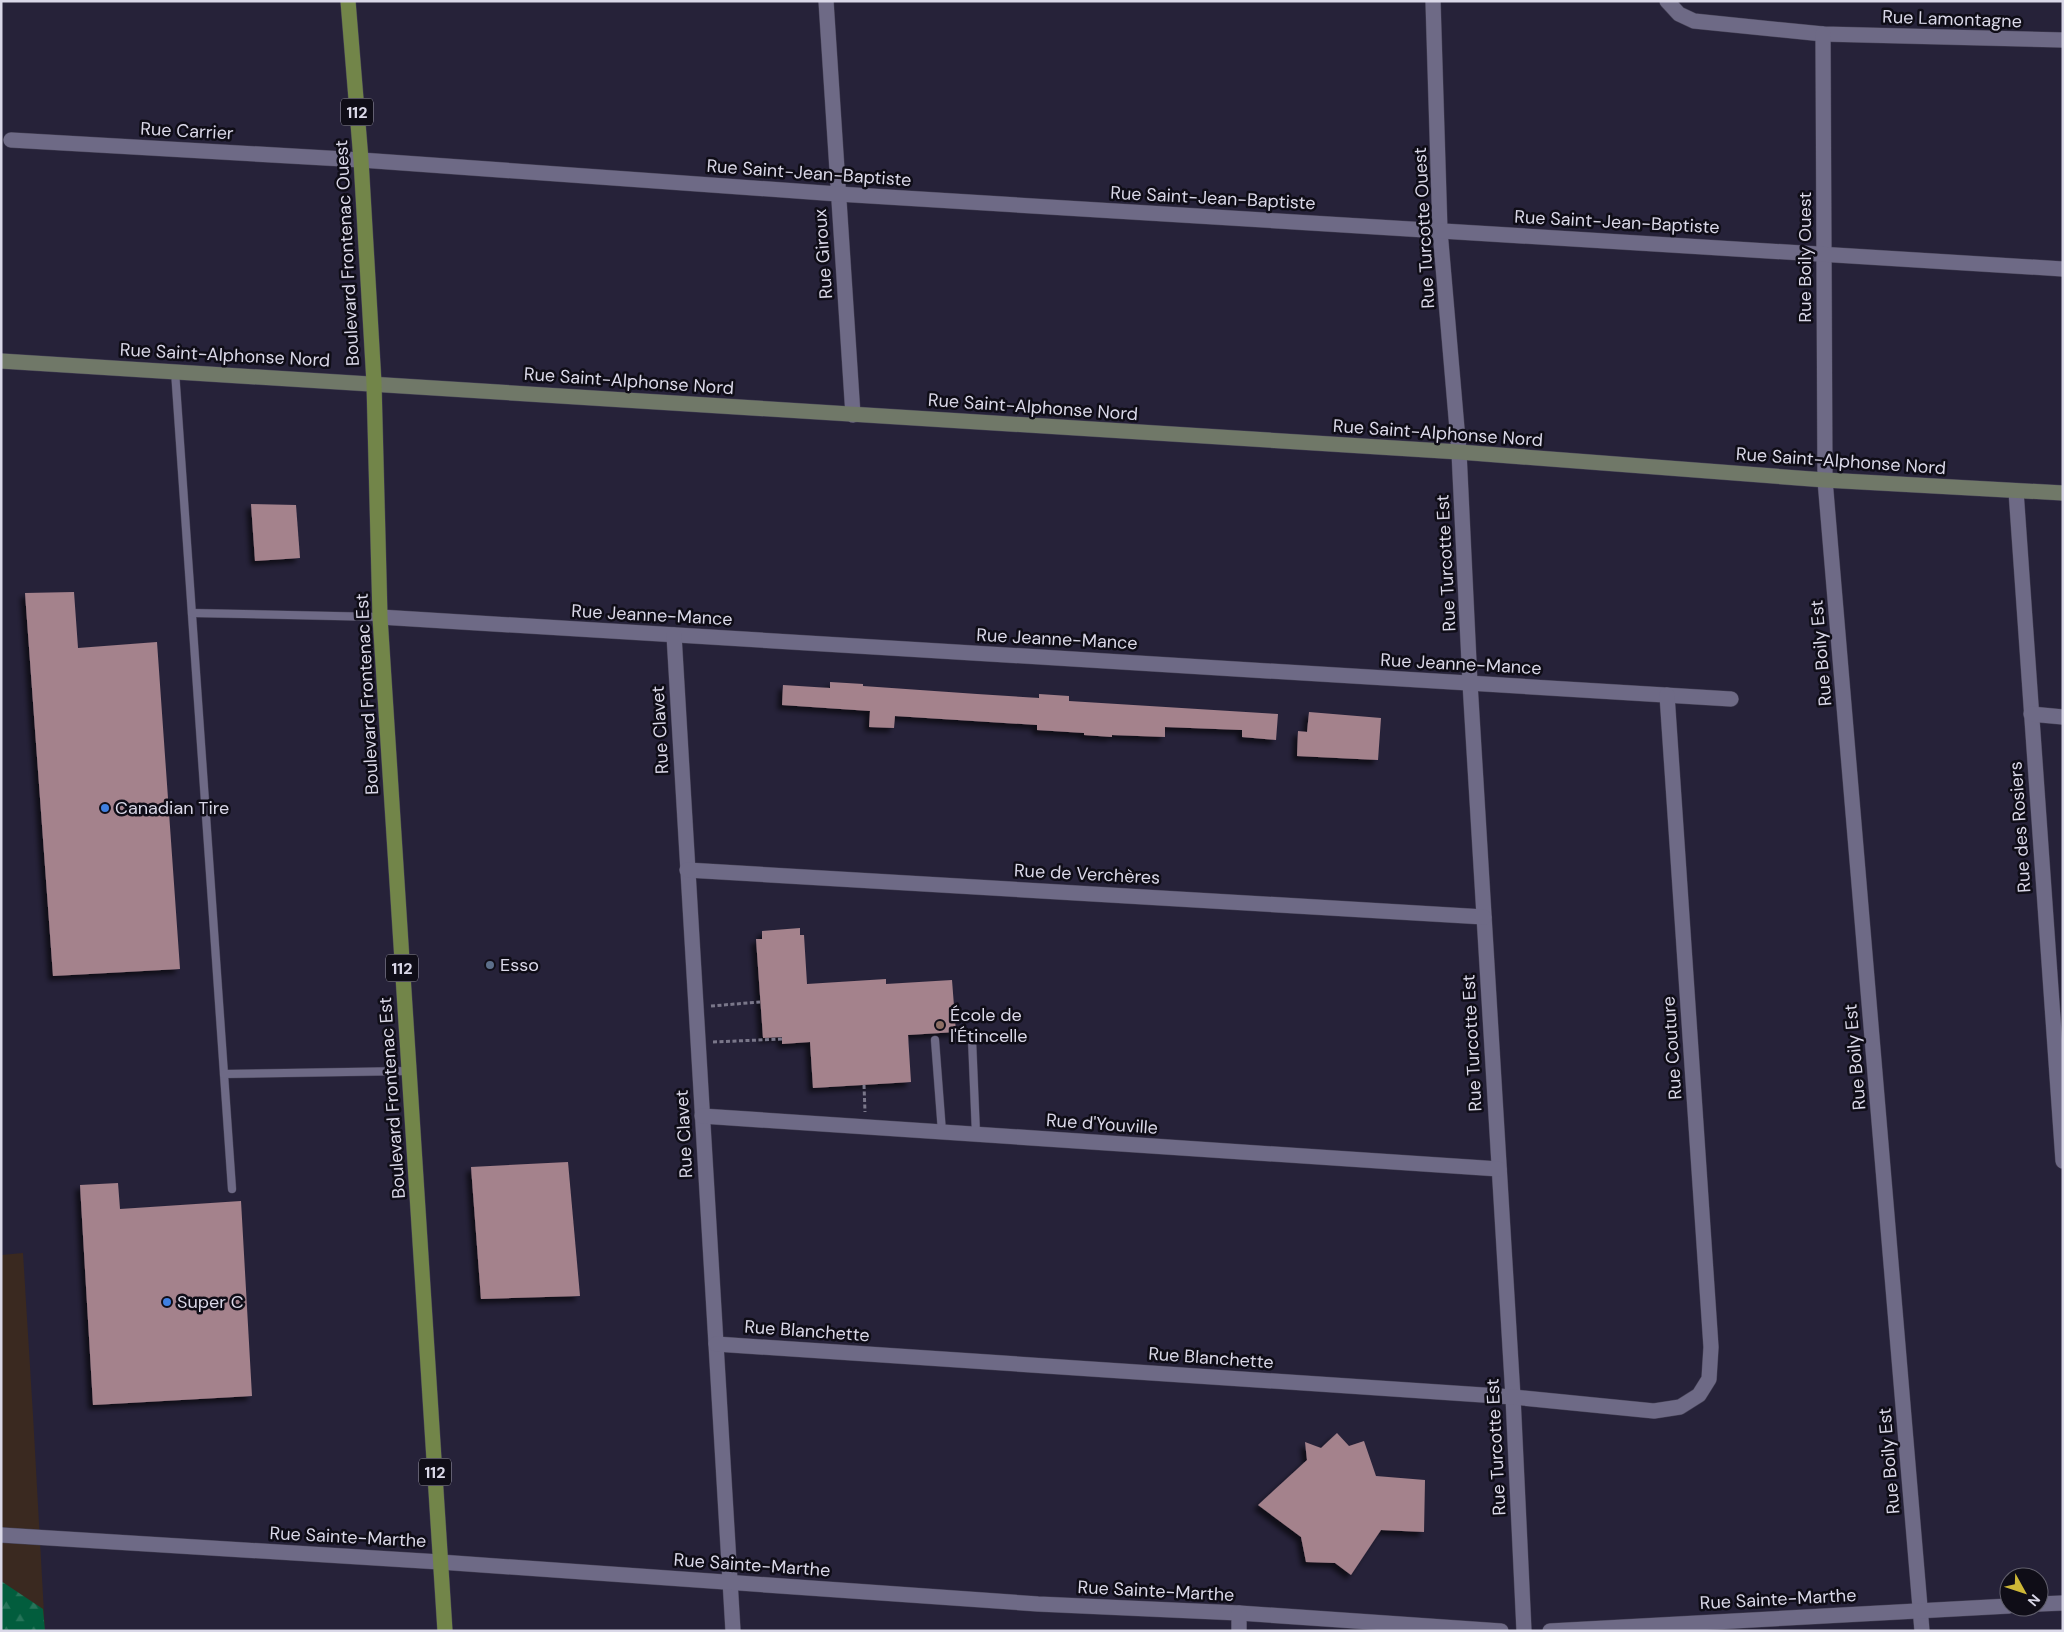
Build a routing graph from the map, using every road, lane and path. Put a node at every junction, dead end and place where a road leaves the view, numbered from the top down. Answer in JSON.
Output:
{"nodes":[{"id":1,"x":348,"y":1,"type":"edge"},
{"id":2,"x":826,"y":1,"type":"edge"},
{"id":3,"x":1433,"y":1,"type":"edge"},
{"id":4,"x":1668,"y":2,"type":"edge"},
{"id":5,"x":1823,"y":34,"type":"junction"},
{"id":6,"x":2063,"y":40,"type":"edge"},
{"id":7,"x":11,"y":140,"type":"dead end"},
{"id":8,"x":361,"y":160,"type":"junction"},
{"id":9,"x":838,"y":194,"type":"junction"},
{"id":10,"x":1440,"y":231,"type":"junction"},
{"id":11,"x":1824,"y":253,"type":"junction"},
{"id":12,"x":2063,"y":269,"type":"edge"},
{"id":13,"x":1,"y":361,"type":"edge"},
{"id":14,"x":175,"y":371,"type":"junction"},
{"id":15,"x":374,"y":383,"type":"junction"},
{"id":16,"x":853,"y":415,"type":"junction"},
{"id":17,"x":1459,"y":452,"type":"junction"},
{"id":18,"x":1825,"y":480,"type":"junction"},
{"id":19,"x":2016,"y":491,"type":"junction"},
{"id":20,"x":2063,"y":493,"type":"edge"},
{"id":21,"x":192,"y":614,"type":"junction"},
{"id":22,"x":380,"y":617,"type":"junction"},
{"id":23,"x":674,"y":635,"type":"junction"},
{"id":24,"x":1470,"y":683,"type":"junction"},
{"id":25,"x":1667,"y":695,"type":"junction"},
{"id":26,"x":1731,"y":699,"type":"dead end"},
{"id":27,"x":2031,"y":714,"type":"junction"},
{"id":28,"x":2063,"y":717,"type":"edge"},
{"id":29,"x":688,"y":870,"type":"junction"},
{"id":30,"x":1484,"y":917,"type":"junction"},
{"id":31,"x":760,"y":1002,"type":"dead end"},
{"id":32,"x":696,"y":1007,"type":"junction"},
{"id":33,"x":782,"y":1039,"type":"dead end"},
{"id":34,"x":972,"y":1039,"type":"dead end"},
{"id":35,"x":935,"y":1040,"type":"dead end"},
{"id":36,"x":698,"y":1043,"type":"junction"},
{"id":37,"x":409,"y":1071,"type":"junction"},
{"id":38,"x":224,"y":1074,"type":"junction"},
{"id":39,"x":864,"y":1085,"type":"dead end"},
{"id":40,"x":702,"y":1116,"type":"junction"},
{"id":41,"x":866,"y":1127,"type":"junction"},
{"id":42,"x":942,"y":1132,"type":"junction"},
{"id":43,"x":976,"y":1134,"type":"junction"},
{"id":44,"x":2063,"y":1161,"type":"edge"},
{"id":45,"x":1499,"y":1169,"type":"junction"},
{"id":46,"x":232,"y":1189,"type":"dead end"},
{"id":47,"x":716,"y":1344,"type":"junction"},
{"id":48,"x":1699,"y":1396,"type":"joint"},
{"id":49,"x":1512,"y":1397,"type":"junction"},
{"id":50,"x":1,"y":1535,"type":"edge"},
{"id":51,"x":440,"y":1562,"type":"junction"},
{"id":52,"x":730,"y":1581,"type":"junction"},
{"id":53,"x":2063,"y":1603,"type":"edge"},
{"id":54,"x":2049,"y":1604,"type":"edge"},
{"id":55,"x":1999,"y":1606,"type":"edge"},
{"id":56,"x":1920,"y":1609,"type":"junction"},
{"id":57,"x":1239,"y":1613,"type":"junction"},
{"id":58,"x":445,"y":1631,"type":"edge"},
{"id":59,"x":733,"y":1631,"type":"edge"},
{"id":60,"x":1239,"y":1631,"type":"edge"},
{"id":61,"x":1501,"y":1631,"type":"edge"},
{"id":62,"x":1524,"y":1631,"type":"edge"},
{"id":63,"x":1550,"y":1631,"type":"edge"},
{"id":64,"x":1922,"y":1631,"type":"edge"}],
"edges":[{"from":1,"to":8,"type":"main road","name":"Boulevard Frontenac Ouest","number":"112"},
{"from":2,"to":9,"type":"street","name":"Rue Giroux"},
{"from":3,"to":10,"type":"street","name":"Rue Turcotte Ouest"},
{"from":4,"to":5,"type":"street","name":"Rue Lamontagne"},
{"from":5,"to":6,"type":"street","name":"Rue Lamontagne"},
{"from":5,"to":11,"type":"street","name":"Rue Boily Ouest"},
{"from":7,"to":8,"type":"street","name":"Rue Carrier"},
{"from":8,"to":9,"type":"street","name":"Rue Saint-Jean-Baptiste"},
{"from":8,"to":15,"type":"main road","name":"Boulevard Frontenac Ouest","number":"112"},
{"from":9,"to":10,"type":"street","name":"Rue Saint-Jean-Baptiste"},
{"from":9,"to":16,"type":"street","name":"Rue Giroux"},
{"from":10,"to":11,"type":"street","name":"Rue Saint-Jean-Baptiste"},
{"from":10,"to":17,"type":"street","name":"Rue Turcotte Ouest"},
{"from":11,"to":12,"type":"street","name":"Rue Saint-Jean-Baptiste"},
{"from":11,"to":18,"type":"street","name":"Rue Boily Ouest"},
{"from":13,"to":14,"type":"main road","name":"Rue Saint-Alphonse Nord"},
{"from":14,"to":15,"type":"main road","name":"Rue Saint-Alphonse Nord"},
{"from":14,"to":21,"type":"lane"},
{"from":15,"to":16,"type":"main road","name":"Rue Saint-Alphonse Nord"},
{"from":15,"to":22,"type":"main road","name":"Boulevard Frontenac Est","number":"112"},
{"from":16,"to":17,"type":"main road","name":"Rue Saint-Alphonse Nord"},
{"from":17,"to":18,"type":"main road","name":"Rue Saint-Alphonse Nord"},
{"from":17,"to":24,"type":"street","name":"Rue Turcotte Est"},
{"from":18,"to":19,"type":"main road","name":"Rue Saint-Alphonse Nord"},
{"from":18,"to":56,"type":"street","name":"Rue Boily Est"},
{"from":19,"to":20,"type":"main road","name":"Rue Saint-Alphonse Nord"},
{"from":19,"to":27,"type":"street","name":"Rue des Rosiers"},
{"from":21,"to":22,"type":"lane"},
{"from":21,"to":38,"type":"lane"},
{"from":22,"to":23,"type":"street","name":"Rue Jeanne-Mance"},
{"from":22,"to":37,"type":"main road","name":"Boulevard Frontenac Est","number":"112"},
{"from":23,"to":24,"type":"street","name":"Rue Jeanne-Mance"},
{"from":23,"to":29,"type":"street","name":"Rue Clavet"},
{"from":24,"to":25,"type":"street","name":"Rue Jeanne-Mance"},
{"from":24,"to":30,"type":"street","name":"Rue Turcotte Est"},
{"from":25,"to":26,"type":"street","name":"Rue Jeanne-Mance"},
{"from":25,"to":48,"type":"street","name":"Rue Couture"},
{"from":27,"to":28,"type":"street"},
{"from":27,"to":44,"type":"street","name":"Rue des Rosiers"},
{"from":29,"to":30,"type":"street","name":"Rue de Verchères"},
{"from":29,"to":32,"type":"street","name":"Rue Clavet"},
{"from":30,"to":45,"type":"street","name":"Rue Turcotte Est"},
{"from":31,"to":32,"type":"path"},
{"from":32,"to":36,"type":"street","name":"Rue Clavet"},
{"from":33,"to":36,"type":"path"},
{"from":34,"to":43,"type":"lane"},
{"from":35,"to":42,"type":"lane"},
{"from":36,"to":40,"type":"street","name":"Rue Clavet"},
{"from":37,"to":38,"type":"lane"},
{"from":37,"to":51,"type":"main road","name":"Boulevard Frontenac Est","number":"112"},
{"from":38,"to":46,"type":"lane"},
{"from":39,"to":41,"type":"path"},
{"from":40,"to":41,"type":"street","name":"Rue d'Youville"},
{"from":40,"to":47,"type":"street","name":"Rue Clavet"},
{"from":41,"to":42,"type":"street","name":"Rue d'Youville"},
{"from":42,"to":43,"type":"street","name":"Rue d'Youville"},
{"from":43,"to":45,"type":"street","name":"Rue d'Youville"},
{"from":45,"to":49,"type":"street","name":"Rue Turcotte Est"},
{"from":47,"to":49,"type":"street","name":"Rue Blanchette"},
{"from":47,"to":52,"type":"street","name":"Rue Clavet"},
{"from":48,"to":49,"type":"street","name":"Rue Blanchette"},
{"from":49,"to":62,"type":"street","name":"Rue Turcotte Est"},
{"from":50,"to":51,"type":"street","name":"Rue Sainte-Marthe"},
{"from":51,"to":52,"type":"street","name":"Rue Sainte-Marthe"},
{"from":51,"to":58,"type":"main road","name":"Boulevard Frontenac Est","number":"112"},
{"from":52,"to":57,"type":"street","name":"Rue Sainte-Marthe"},
{"from":52,"to":59,"type":"street","name":"Rue Clavet"},
{"from":53,"to":54,"type":"street"},
{"from":55,"to":56,"type":"street","name":"Rue Sainte-Marthe"},
{"from":56,"to":63,"type":"street","name":"Rue Sainte-Marthe"},
{"from":56,"to":64,"type":"street","name":"Rue Boily Est"},
{"from":57,"to":60,"type":"street"},
{"from":57,"to":61,"type":"street","name":"Rue Sainte-Marthe"}]}
